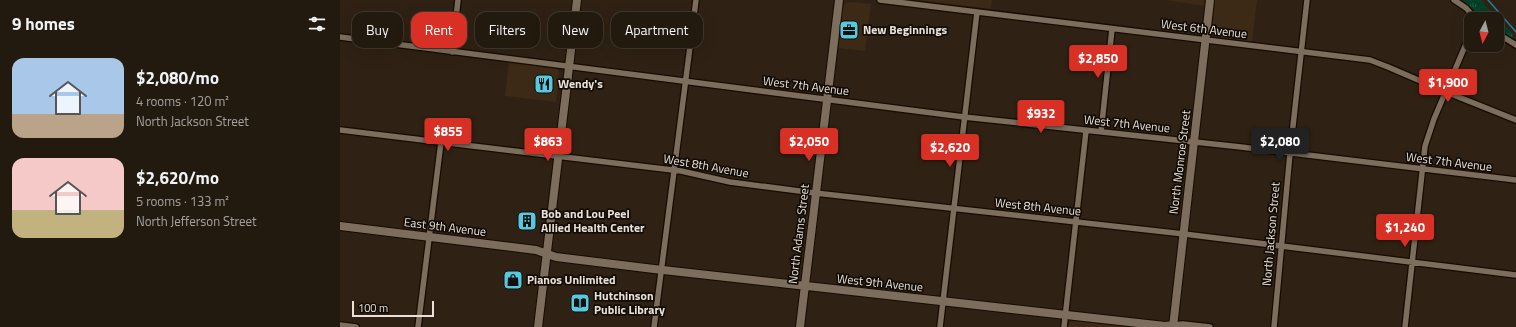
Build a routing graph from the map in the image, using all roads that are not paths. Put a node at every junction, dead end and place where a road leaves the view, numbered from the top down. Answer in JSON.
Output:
{"nodes":[{"id":1,"x":458,"y":0,"type":"edge"},
{"id":2,"x":577,"y":0,"type":"edge"},
{"id":3,"x":696,"y":0,"type":"edge"},
{"id":4,"x":839,"y":0,"type":"edge"},
{"id":5,"x":880,"y":0,"type":"edge"},
{"id":6,"x":1210,"y":0,"type":"edge"},
{"id":7,"x":1307,"y":0,"type":"edge"},
{"id":8,"x":1454,"y":0,"type":"edge"},
{"id":9,"x":977,"y":12,"type":"junction"},
{"id":10,"x":1470,"y":12,"type":"edge"},
{"id":11,"x":1112,"y":29,"type":"junction"},
{"id":12,"x":340,"y":37,"type":"edge"},
{"id":13,"x":1504,"y":37,"type":"edge"},
{"id":14,"x":1206,"y":40,"type":"junction"},
{"id":15,"x":1516,"y":45,"type":"edge"},
{"id":16,"x":1464,"y":49,"type":"edge"},
{"id":17,"x":1301,"y":51,"type":"junction"},
{"id":18,"x":452,"y":52,"type":"junction"},
{"id":19,"x":569,"y":66,"type":"junction"},
{"id":20,"x":686,"y":81,"type":"junction"},
{"id":21,"x":1446,"y":92,"type":"junction"},
{"id":22,"x":827,"y":100,"type":"junction"},
{"id":23,"x":964,"y":117,"type":"junction"},
{"id":24,"x":1516,"y":120,"type":"edge"},
{"id":25,"x":340,"y":130,"type":"edge"},
{"id":26,"x":1086,"y":131,"type":"junction"},
{"id":27,"x":1101,"y":132,"type":"junction"},
{"id":28,"x":441,"y":142,"type":"junction"},
{"id":29,"x":1194,"y":142,"type":"junction"},
{"id":30,"x":1290,"y":153,"type":"junction"},
{"id":31,"x":559,"y":157,"type":"junction"},
{"id":32,"x":674,"y":170,"type":"junction"},
{"id":33,"x":1423,"y":170,"type":"junction"},
{"id":34,"x":1516,"y":180,"type":"edge"},
{"id":35,"x":815,"y":193,"type":"junction"},
{"id":36,"x":954,"y":210,"type":"junction"},
{"id":37,"x":1077,"y":222,"type":"junction"},
{"id":38,"x":340,"y":226,"type":"edge"},
{"id":39,"x":1184,"y":234,"type":"junction"},
{"id":40,"x":429,"y":237,"type":"junction"},
{"id":41,"x":1282,"y":246,"type":"junction"},
{"id":42,"x":547,"y":254,"type":"junction"},
{"id":43,"x":1412,"y":263,"type":"junction"},
{"id":44,"x":661,"y":270,"type":"junction"},
{"id":45,"x":1516,"y":275,"type":"edge"},
{"id":46,"x":804,"y":287,"type":"junction"},
{"id":47,"x":943,"y":302,"type":"junction"},
{"id":48,"x":1066,"y":315,"type":"junction"},
{"id":49,"x":340,"y":325,"type":"edge"},
{"id":50,"x":1173,"y":326,"type":"edge"},
{"id":51,"x":356,"y":327,"type":"edge"},
{"id":52,"x":418,"y":327,"type":"edge"},
{"id":53,"x":538,"y":327,"type":"edge"},
{"id":54,"x":654,"y":327,"type":"edge"},
{"id":55,"x":800,"y":327,"type":"edge"},
{"id":56,"x":940,"y":327,"type":"edge"},
{"id":57,"x":1064,"y":327,"type":"edge"},
{"id":58,"x":1210,"y":327,"type":"edge"},
{"id":59,"x":1274,"y":327,"type":"edge"},
{"id":60,"x":1405,"y":327,"type":"edge"}],
"edges":[{"from":1,"to":18,"type":"street"},
{"from":2,"to":19,"type":"street"},
{"from":3,"to":20,"type":"street"},
{"from":4,"to":22,"type":"street","name":"North Adams Street"},
{"from":5,"to":9,"type":"street","name":"West 6th Avenue"},
{"from":6,"to":14,"type":"street","name":"North Monroe Street"},
{"from":7,"to":17,"type":"street","name":"North Jackson Street"},
{"from":8,"to":10,"type":"street"},
{"from":9,"to":11,"type":"street","name":"West 6th Avenue"},
{"from":9,"to":23,"type":"street"},
{"from":11,"to":14,"type":"street","name":"West 6th Avenue"},
{"from":11,"to":27,"type":"street"},
{"from":12,"to":18,"type":"street","name":"West 7th Avenue"},
{"from":13,"to":15,"type":"street"},
{"from":14,"to":17,"type":"street","name":"West 6th Avenue"},
{"from":14,"to":29,"type":"street","name":"North Monroe Street"},
{"from":16,"to":21,"type":"street"},
{"from":17,"to":21,"type":"street","name":"West 6th Avenue"},
{"from":17,"to":30,"type":"street","name":"North Jackson Street"},
{"from":18,"to":19,"type":"street","name":"West 7th Avenue"},
{"from":19,"to":20,"type":"street","name":"West 7th Avenue"},
{"from":19,"to":31,"type":"street"},
{"from":20,"to":22,"type":"street","name":"West 7th Avenue"},
{"from":20,"to":32,"type":"street"},
{"from":21,"to":24,"type":"street","name":"West 6th Avenue"},
{"from":21,"to":33,"type":"street"},
{"from":22,"to":23,"type":"street","name":"West 7th Avenue"},
{"from":22,"to":35,"type":"street","name":"North Adams Street"},
{"from":23,"to":26,"type":"street","name":"West 7th Avenue"},
{"from":23,"to":36,"type":"street"},
{"from":25,"to":28,"type":"street","name":"West 8th Avenue"},
{"from":26,"to":27,"type":"street","name":"West 7th Avenue"},
{"from":26,"to":37,"type":"street"},
{"from":27,"to":29,"type":"street","name":"West 7th Avenue"},
{"from":28,"to":31,"type":"street","name":"West 8th Avenue"},
{"from":28,"to":40,"type":"street"},
{"from":29,"to":30,"type":"street","name":"West 7th Avenue"},
{"from":29,"to":39,"type":"street","name":"North Monroe Street"},
{"from":30,"to":33,"type":"street","name":"West 7th Avenue"},
{"from":30,"to":41,"type":"street","name":"North Jackson Street"},
{"from":31,"to":32,"type":"street","name":"West 8th Avenue"},
{"from":31,"to":42,"type":"street"},
{"from":32,"to":35,"type":"street","name":"West 8th Avenue"},
{"from":32,"to":44,"type":"street"},
{"from":33,"to":34,"type":"street","name":"West 7th Avenue"},
{"from":33,"to":43,"type":"street"},
{"from":35,"to":36,"type":"street","name":"West 8th Avenue"},
{"from":35,"to":46,"type":"street","name":"North Adams Street"},
{"from":36,"to":37,"type":"street","name":"West 8th Avenue"},
{"from":36,"to":47,"type":"street"},
{"from":37,"to":39,"type":"street","name":"West 8th Avenue"},
{"from":37,"to":48,"type":"street"},
{"from":38,"to":40,"type":"street","name":"East 9th Avenue"},
{"from":39,"to":41,"type":"street","name":"West 8th Avenue"},
{"from":39,"to":50,"type":"street","name":"North Monroe Street"},
{"from":40,"to":42,"type":"street","name":"East 9th Avenue"},
{"from":40,"to":52,"type":"street"},
{"from":41,"to":43,"type":"street","name":"West 8th Avenue"},
{"from":41,"to":59,"type":"street","name":"North Jackson Street"},
{"from":42,"to":44,"type":"street","name":"West 9th Avenue"},
{"from":42,"to":53,"type":"street"},
{"from":43,"to":45,"type":"street","name":"West 8th Avenue"},
{"from":43,"to":60,"type":"street"},
{"from":44,"to":46,"type":"street","name":"West 9th Avenue"},
{"from":44,"to":54,"type":"street"},
{"from":46,"to":47,"type":"street","name":"West 9th Avenue"},
{"from":46,"to":55,"type":"street","name":"North Adams Street"},
{"from":47,"to":48,"type":"street","name":"West 9th Avenue"},
{"from":47,"to":56,"type":"street"},
{"from":48,"to":50,"type":"street","name":"West 9th Avenue"},
{"from":48,"to":57,"type":"street"},
{"from":49,"to":51,"type":"street"},
{"from":50,"to":58,"type":"street","name":"West 9th Avenue"}]}
